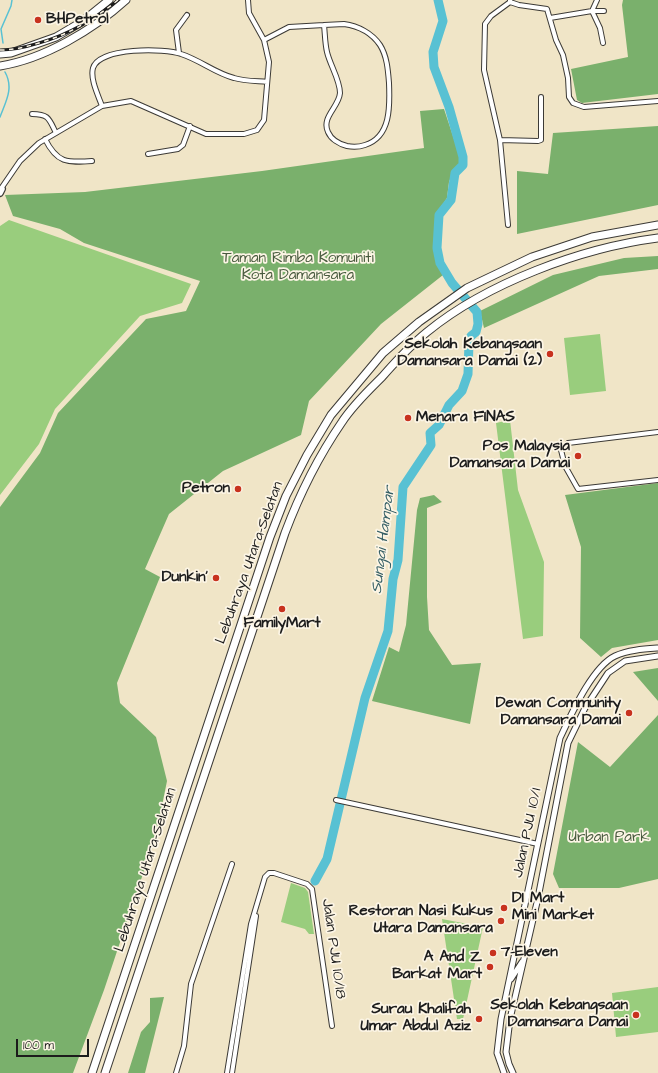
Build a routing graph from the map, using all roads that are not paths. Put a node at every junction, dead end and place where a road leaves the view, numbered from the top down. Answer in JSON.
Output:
{"nodes":[{"id":1,"x":109,"y":0,"type":"edge"},
{"id":2,"x":126,"y":0,"type":"edge"},
{"id":3,"x":248,"y":0,"type":"edge"},
{"id":4,"x":597,"y":0,"type":"edge"},
{"id":5,"x":510,"y":1,"type":"edge"},
{"id":6,"x":592,"y":11,"type":"junction"},
{"id":7,"x":604,"y":12,"type":"dead end"},
{"id":8,"x":187,"y":15,"type":"dead end"},
{"id":9,"x":550,"y":18,"type":"junction"},
{"id":10,"x":324,"y":25,"type":"junction"},
{"id":11,"x":264,"y":40,"type":"junction"},
{"id":12,"x":603,"y":43,"type":"dead end"},
{"id":13,"x":179,"y":53,"type":"junction"},
{"id":14,"x":0,"y":54,"type":"edge"},
{"id":15,"x":10,"y":64,"type":"junction"},
{"id":16,"x":0,"y":66,"type":"edge"},
{"id":17,"x":0,"y":70,"type":"edge"},
{"id":18,"x":267,"y":82,"type":"junction"},
{"id":19,"x":541,"y":97,"type":"dead end"},
{"id":20,"x":658,"y":101,"type":"edge"},
{"id":21,"x":102,"y":106,"type":"junction"},
{"id":22,"x":32,"y":114,"type":"dead end"},
{"id":23,"x":190,"y":126,"type":"junction"},
{"id":24,"x":56,"y":133,"type":"junction"},
{"id":25,"x":45,"y":139,"type":"junction"},
{"id":26,"x":500,"y":140,"type":"junction"},
{"id":27,"x":148,"y":154,"type":"dead end"},
{"id":28,"x":92,"y":160,"type":"dead end"},
{"id":29,"x":1,"y":191,"type":"edge"},
{"id":30,"x":508,"y":225,"type":"dead end"},
{"id":31,"x":658,"y":225,"type":"edge"},
{"id":32,"x":658,"y":238,"type":"edge"},
{"id":33,"x":658,"y":432,"type":"edge"},
{"id":34,"x":658,"y":480,"type":"edge"},
{"id":35,"x":658,"y":648,"type":"edge"},
{"id":36,"x":658,"y":655,"type":"edge"},
{"id":37,"x":551,"y":783,"type":"junction"},
{"id":38,"x":336,"y":800,"type":"dead end"},
{"id":39,"x":555,"y":809,"type":"junction"},
{"id":40,"x":538,"y":844,"type":"junction"},
{"id":41,"x":232,"y":864,"type":"dead end"},
{"id":42,"x":256,"y":909,"type":"junction"},
{"id":43,"x":524,"y":958,"type":"junction"},
{"id":44,"x":509,"y":983,"type":"junction"},
{"id":45,"x":332,"y":1026,"type":"dead end"},
{"id":46,"x":92,"y":1073,"type":"edge"},
{"id":47,"x":105,"y":1073,"type":"edge"},
{"id":48,"x":176,"y":1073,"type":"edge"},
{"id":49,"x":227,"y":1073,"type":"edge"},
{"id":50,"x":232,"y":1073,"type":"edge"},
{"id":51,"x":504,"y":1073,"type":"edge"},
{"id":52,"x":513,"y":1073,"type":"edge"}],
"edges":[{"from":1,"to":14,"type":"highway"},
{"from":2,"to":15,"type":"highway"},
{"from":3,"to":11,"type":"street"},
{"from":4,"to":6,"type":"street"},
{"from":5,"to":9,"type":"street"},
{"from":5,"to":26,"type":"street"},
{"from":6,"to":7,"type":"street"},
{"from":6,"to":9,"type":"street"},
{"from":6,"to":12,"type":"street"},
{"from":8,"to":13,"type":"street"},
{"from":9,"to":20,"type":"street"},
{"from":10,"to":10,"type":"street"},
{"from":10,"to":11,"type":"street"},
{"from":11,"to":18,"type":"street"},
{"from":13,"to":18,"type":"street"},
{"from":13,"to":21,"type":"street"},
{"from":15,"to":16,"type":"highway"},
{"from":15,"to":17,"type":"main road"},
{"from":18,"to":23,"type":"street"},
{"from":19,"to":26,"type":"street"},
{"from":21,"to":23,"type":"street"},
{"from":21,"to":24,"type":"street"},
{"from":22,"to":24,"type":"street"},
{"from":23,"to":27,"type":"street"},
{"from":24,"to":25,"type":"street"},
{"from":25,"to":28,"type":"street"},
{"from":25,"to":29,"type":"street"},
{"from":26,"to":30,"type":"street"},
{"from":31,"to":46,"type":"highway","name":"Lebuhraya Utara–Selatan"},
{"from":32,"to":47,"type":"highway","name":"Lebuhraya Utara–Selatan"},
{"from":33,"to":34,"type":"street"},
{"from":35,"to":37,"type":"street","name":"Jalan PJU 10/1"},
{"from":36,"to":39,"type":"street","name":"Jalan PJU 10/1"},
{"from":37,"to":39,"type":"street"},
{"from":37,"to":40,"type":"street","name":"Jalan PJU 10/1"},
{"from":38,"to":40,"type":"street"},
{"from":39,"to":43,"type":"street","name":"Jalan PJU 10/1"},
{"from":40,"to":44,"type":"street","name":"Jalan PJU 10/1"},
{"from":41,"to":48,"type":"street"},
{"from":42,"to":45,"type":"street","name":"Jalan PJU 10/18"},
{"from":42,"to":49,"type":"street","name":"Jalan PJU 10/18"},
{"from":42,"to":50,"type":"street","name":"Jalan PJU 10/18"},
{"from":43,"to":44,"type":"street"},
{"from":43,"to":52,"type":"street","name":"Jalan PJU 10/1"},
{"from":44,"to":51,"type":"street","name":"Jalan PJU 10/1"}]}
